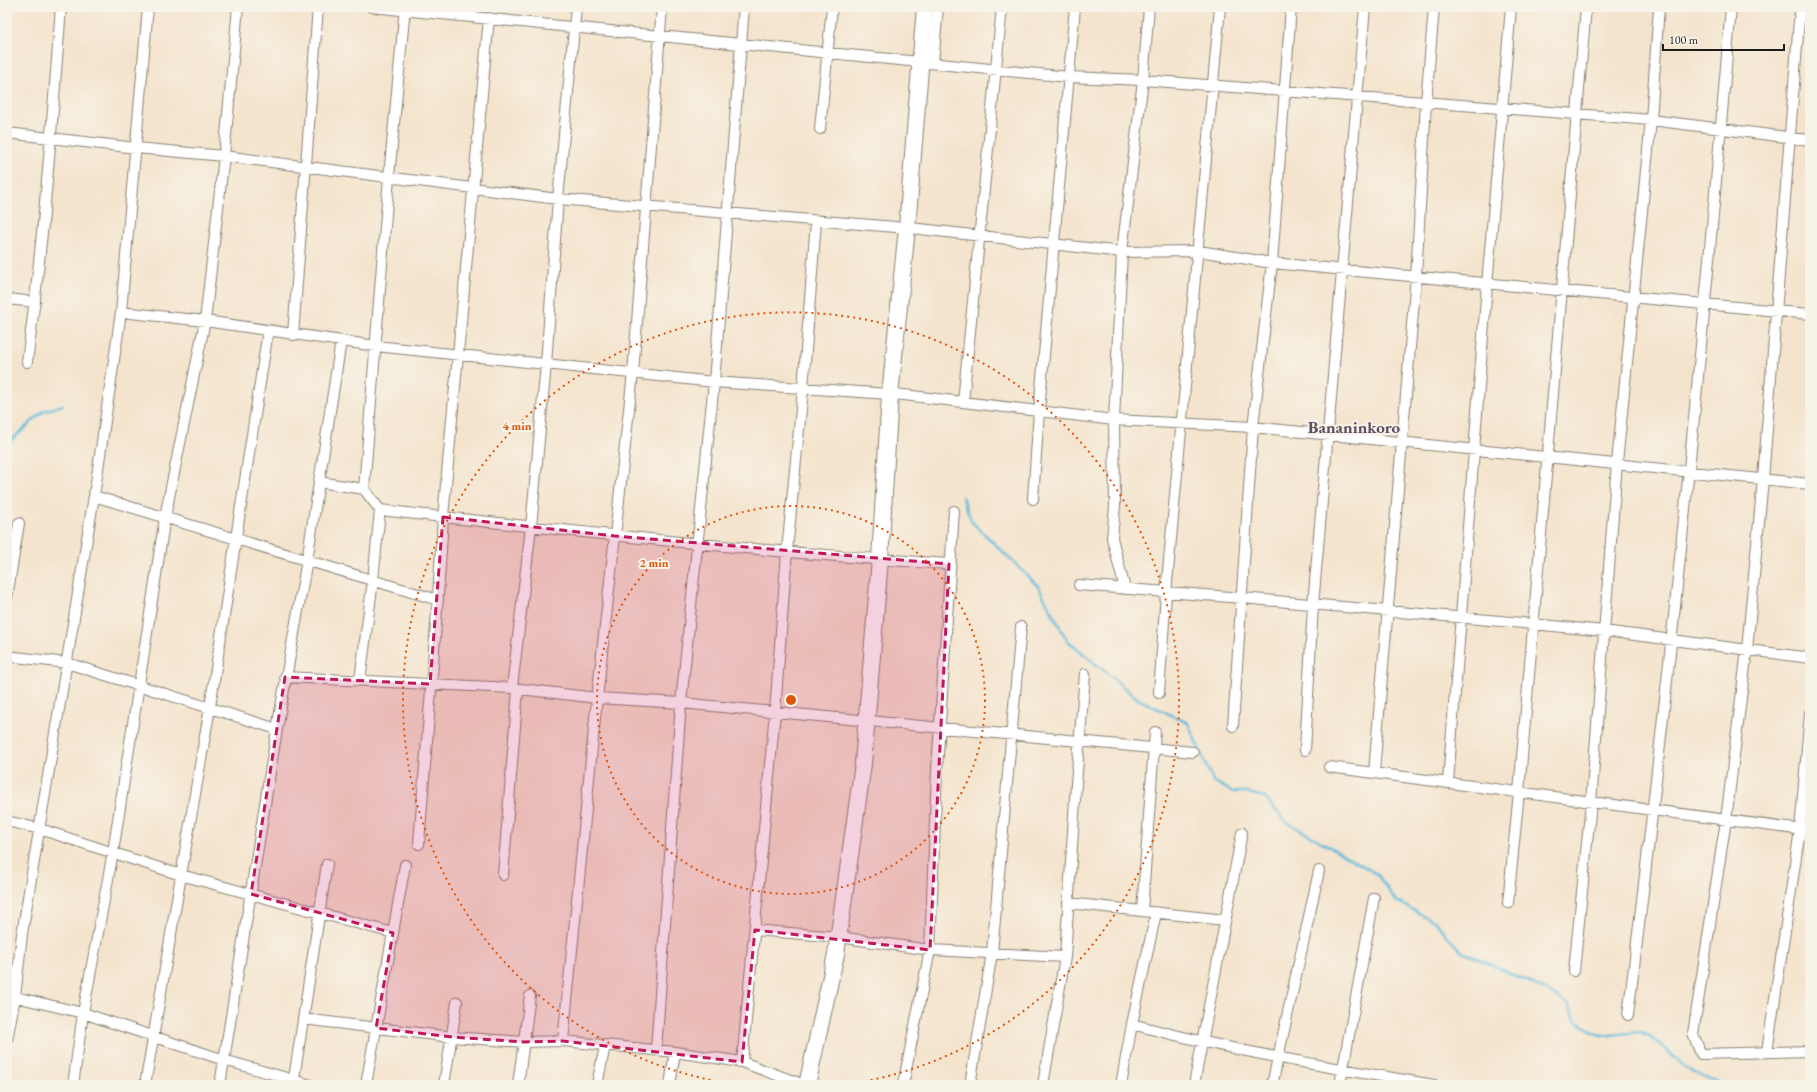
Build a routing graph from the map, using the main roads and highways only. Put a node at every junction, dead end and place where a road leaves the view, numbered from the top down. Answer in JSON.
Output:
{"nodes":[{"id":1,"x":925,"y":7,"type":"edge"},
{"id":2,"x":806,"y":1085,"type":"edge"}],
"edges":[{"from":1,"to":2,"type":"highway"}]}
